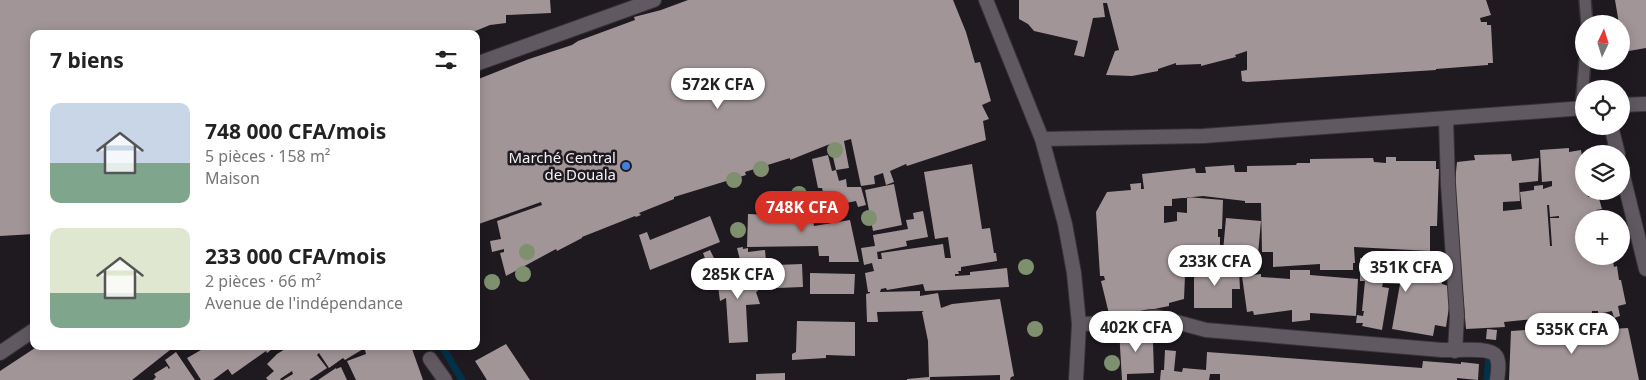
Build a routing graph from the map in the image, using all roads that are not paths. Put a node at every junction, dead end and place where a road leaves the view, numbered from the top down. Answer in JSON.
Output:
{"nodes":[{"id":1,"x":654,"y":0,"type":"edge"},
{"id":2,"x":986,"y":0,"type":"edge"},
{"id":3,"x":1585,"y":0,"type":"edge"},
{"id":4,"x":1586,"y":15,"type":"edge"},
{"id":5,"x":480,"y":63,"type":"edge"},
{"id":6,"x":1646,"y":104,"type":"edge"},
{"id":7,"x":1630,"y":105,"type":"edge"},
{"id":8,"x":1575,"y":109,"type":"edge"},
{"id":9,"x":1446,"y":119,"type":"junction"},
{"id":10,"x":1042,"y":139,"type":"junction"},
{"id":11,"x":1629,"y":200,"type":"edge"},
{"id":12,"x":1646,"y":269,"type":"edge"},
{"id":13,"x":1078,"y":324,"type":"junction"},
{"id":14,"x":30,"y":333,"type":"edge"},
{"id":15,"x":1455,"y":351,"type":"junction"},
{"id":16,"x":0,"y":353,"type":"edge"},
{"id":17,"x":430,"y":359,"type":"dead end"},
{"id":18,"x":445,"y":380,"type":"edge"},
{"id":19,"x":1076,"y":380,"type":"edge"},
{"id":20,"x":1498,"y":380,"type":"edge"}],
"edges":[{"from":1,"to":5,"type":"street"},
{"from":2,"to":10,"type":"street"},
{"from":3,"to":4,"type":"lane"},
{"from":6,"to":7,"type":"street"},
{"from":8,"to":9,"type":"street"},
{"from":9,"to":10,"type":"street"},
{"from":9,"to":15,"type":"street"},
{"from":10,"to":13,"type":"street"},
{"from":11,"to":12,"type":"street"},
{"from":13,"to":15,"type":"street"},
{"from":13,"to":19,"type":"street"},
{"from":14,"to":16,"type":"street"},
{"from":15,"to":20,"type":"street"},
{"from":17,"to":18,"type":"street"}]}
